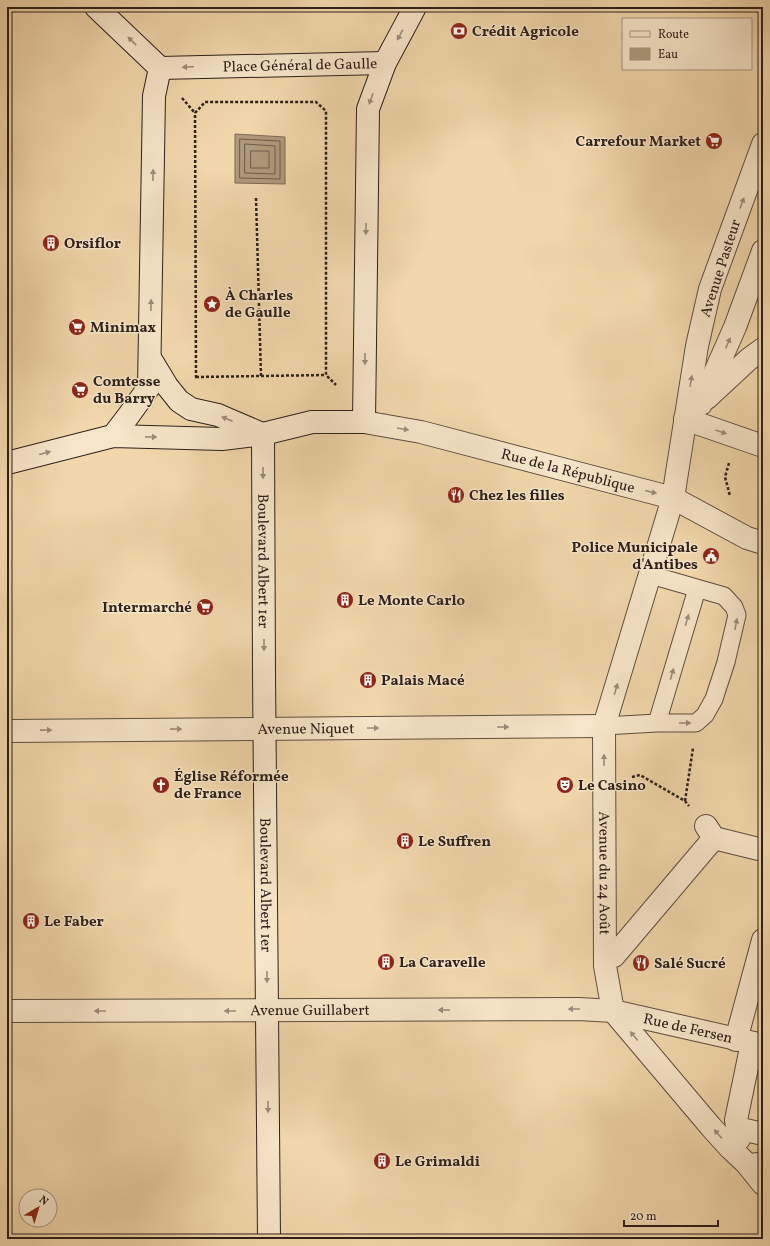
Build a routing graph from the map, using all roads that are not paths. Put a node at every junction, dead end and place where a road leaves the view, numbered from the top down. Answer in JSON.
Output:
{"nodes":[{"id":1,"x":96,"y":7,"type":"edge"},
{"id":2,"x":415,"y":7,"type":"edge"},
{"id":3,"x":385,"y":63,"type":"junction"},
{"id":4,"x":160,"y":68,"type":"junction"},
{"id":5,"x":763,"y":144,"type":"edge"},
{"id":6,"x":763,"y":251,"type":"edge"},
{"id":7,"x":763,"y":349,"type":"edge"},
{"id":8,"x":150,"y":358,"type":"junction"},
{"id":9,"x":701,"y":404,"type":"junction"},
{"id":10,"x":685,"y":420,"type":"junction"},
{"id":11,"x":364,"y":422,"type":"junction"},
{"id":12,"x":263,"y":434,"type":"junction"},
{"id":13,"x":112,"y":436,"type":"junction"},
{"id":14,"x":763,"y":446,"type":"edge"},
{"id":15,"x":7,"y":463,"type":"edge"},
{"id":16,"x":673,"y":498,"type":"junction"},
{"id":17,"x":763,"y":543,"type":"edge"},
{"id":18,"x":650,"y":575,"type":"junction"},
{"id":19,"x":697,"y":588,"type":"junction"},
{"id":20,"x":657,"y":723,"type":"junction"},
{"id":21,"x":604,"y":726,"type":"junction"},
{"id":22,"x":264,"y":728,"type":"junction"},
{"id":23,"x":7,"y":731,"type":"edge"},
{"id":24,"x":763,"y":850,"type":"edge"},
{"id":25,"x":763,"y":940,"type":"edge"},
{"id":26,"x":605,"y":956,"type":"junction"},
{"id":27,"x":7,"y":1011,"type":"edge"},
{"id":28,"x":267,"y":1011,"type":"junction"},
{"id":29,"x":613,"y":1011,"type":"junction"},
{"id":30,"x":750,"y":1043,"type":"edge"},
{"id":31,"x":763,"y":1134,"type":"edge"},
{"id":32,"x":755,"y":1162,"type":"edge"},
{"id":33,"x":763,"y":1184,"type":"edge"},
{"id":34,"x":269,"y":1239,"type":"edge"}],
"edges":[{"from":4,"to":1,"type":"street","one_way":true},
{"from":2,"to":3,"type":"street","one_way":true},
{"from":3,"to":4,"type":"street","name":"Place Général de Gaulle","one_way":true},
{"from":3,"to":11,"type":"street","name":"Place Général de Gaulle","one_way":true},
{"from":8,"to":4,"type":"street","one_way":true},
{"from":10,"to":5,"type":"street","name":"Avenue Pasteur","one_way":true},
{"from":9,"to":6,"type":"street","one_way":true},
{"from":7,"to":9,"type":"street"},
{"from":12,"to":8,"type":"street","one_way":true},
{"from":8,"to":13,"type":"street"},
{"from":9,"to":10,"type":"street"},
{"from":10,"to":14,"type":"street","one_way":true},
{"from":10,"to":16,"type":"street","name":"Avenue du 24 Août"},
{"from":11,"to":12,"type":"street"},
{"from":11,"to":16,"type":"street","name":"Rue de la République","one_way":true},
{"from":13,"to":12,"type":"street","one_way":true},
{"from":12,"to":22,"type":"street","name":"Boulevard Albert 1er","one_way":true},
{"from":15,"to":13,"type":"street","one_way":true},
{"from":16,"to":17,"type":"street","name":"Rue de la République"},
{"from":16,"to":18,"type":"street","name":"Avenue du 24 Août"},
{"from":18,"to":19,"type":"lane"},
{"from":21,"to":18,"type":"street","name":"Avenue du 24 Août","one_way":true},
{"from":20,"to":19,"type":"lane","one_way":true},
{"from":20,"to":19,"type":"lane","one_way":true},
{"from":20,"to":21,"type":"lane"},
{"from":22,"to":21,"type":"street","name":"Avenue Niquet","one_way":true},
{"from":26,"to":21,"type":"street","name":"Avenue du 24 Août","one_way":true},
{"from":23,"to":22,"type":"street","name":"Avenue Niquet","one_way":true},
{"from":22,"to":28,"type":"street","name":"Boulevard Albert 1er","one_way":true},
{"from":24,"to":26,"type":"street"},
{"from":25,"to":30,"type":"street"},
{"from":26,"to":29,"type":"street","name":"Avenue du 24 Août"},
{"from":28,"to":27,"type":"street","name":"Avenue Guillabert","one_way":true},
{"from":29,"to":28,"type":"street","name":"Avenue Guillabert","one_way":true},
{"from":28,"to":34,"type":"street","name":"Boulevard Albert 1er","one_way":true},
{"from":29,"to":30,"type":"street","name":"Rue de Fersen"},
{"from":32,"to":29,"type":"street","one_way":true},
{"from":30,"to":31,"type":"street"},
{"from":32,"to":33,"type":"street"}]}
